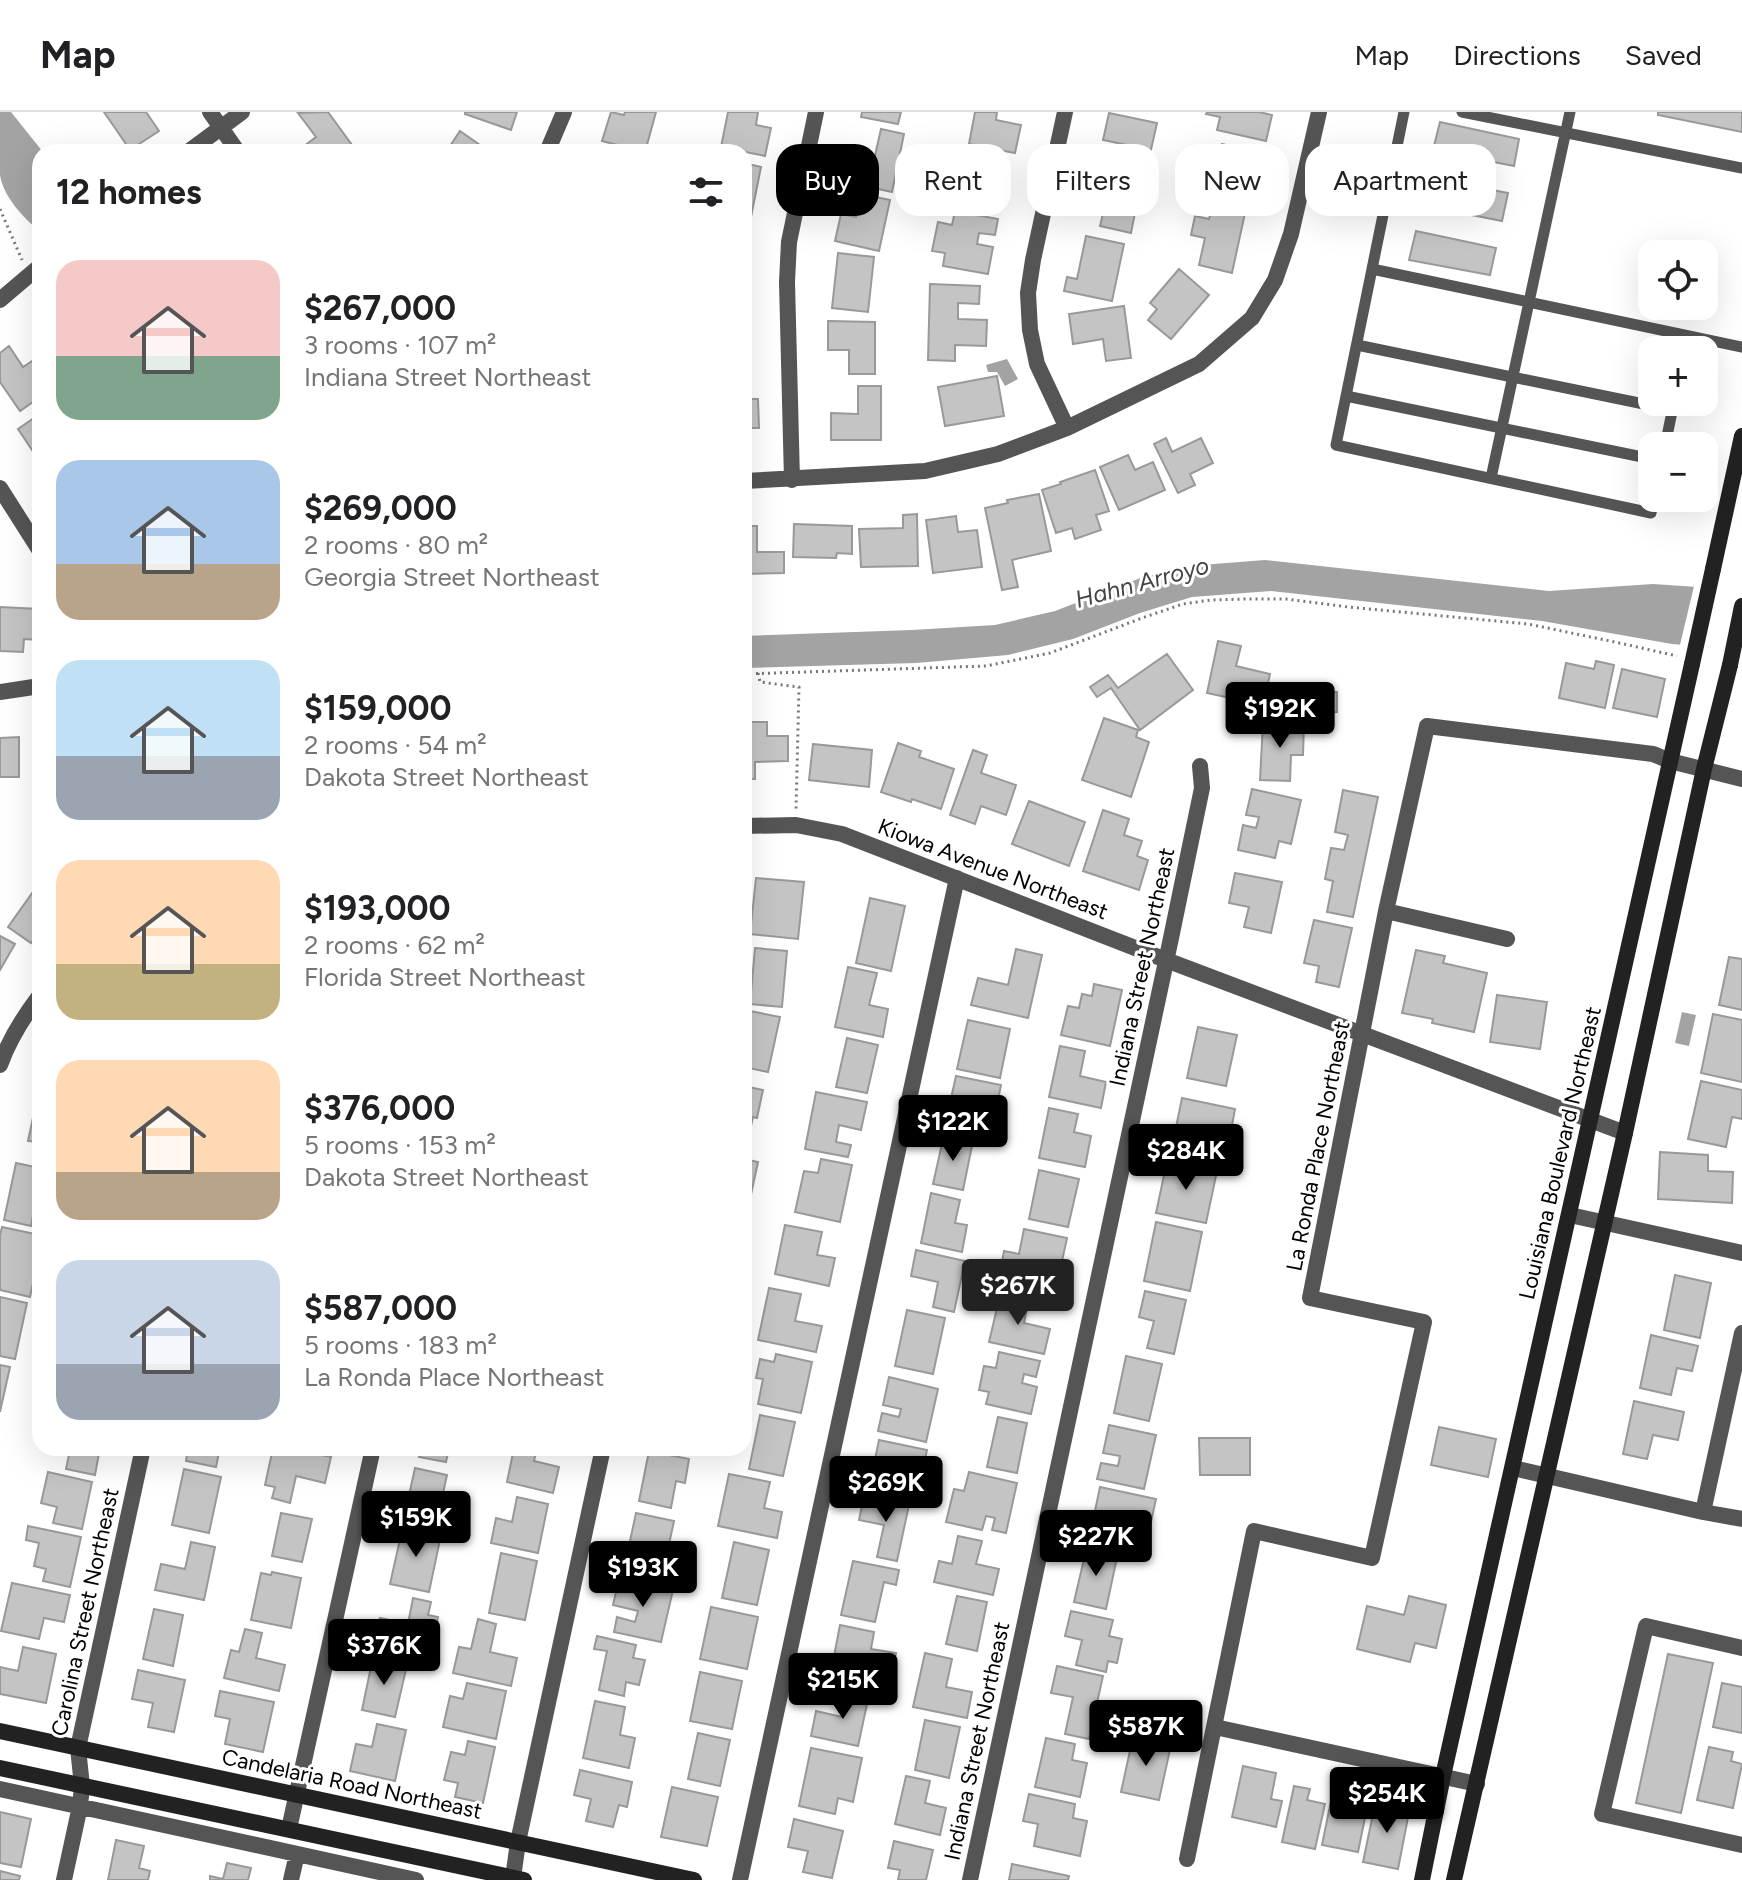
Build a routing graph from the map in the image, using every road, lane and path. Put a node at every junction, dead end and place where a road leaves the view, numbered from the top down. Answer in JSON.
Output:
{"nodes":[{"id":1,"x":210,"y":112,"type":"edge"},
{"id":2,"x":242,"y":112,"type":"edge"},
{"id":3,"x":564,"y":112,"type":"edge"},
{"id":4,"x":816,"y":112,"type":"edge"},
{"id":5,"x":1065,"y":112,"type":"edge"},
{"id":6,"x":1319,"y":112,"type":"edge"},
{"id":7,"x":1404,"y":112,"type":"edge"},
{"id":8,"x":1462,"y":112,"type":"edge"},
{"id":9,"x":1570,"y":112,"type":"edge"},
{"id":10,"x":221,"y":128,"type":"junction"},
{"id":11,"x":1566,"y":133,"type":"junction"},
{"id":12,"x":199,"y":144,"type":"edge"},
{"id":13,"x":232,"y":144,"type":"edge"},
{"id":14,"x":550,"y":144,"type":"edge"},
{"id":15,"x":1742,"y":168,"type":"edge"},
{"id":16,"x":0,"y":209,"type":"edge"},
{"id":17,"x":32,"y":268,"type":"edge"},
{"id":18,"x":1372,"y":269,"type":"junction"},
{"id":19,"x":32,"y":273,"type":"edge"},
{"id":20,"x":0,"y":300,"type":"edge"},
{"id":21,"x":1530,"y":302,"type":"junction"},
{"id":22,"x":1688,"y":336,"type":"edge"},
{"id":23,"x":1718,"y":342,"type":"edge"},
{"id":24,"x":1357,"y":345,"type":"junction"},
{"id":25,"x":1742,"y":347,"type":"edge"},
{"id":26,"x":1514,"y":377,"type":"junction"},
{"id":27,"x":1346,"y":396,"type":"junction"},
{"id":28,"x":1638,"y":400,"type":"edge"},
{"id":29,"x":1067,"y":428,"type":"junction"},
{"id":30,"x":1503,"y":428,"type":"junction"},
{"id":31,"x":1742,"y":436,"type":"edge"},
{"id":32,"x":1638,"y":456,"type":"edge"},
{"id":33,"x":1491,"y":478,"type":"junction"},
{"id":34,"x":792,"y":480,"type":"junction"},
{"id":35,"x":752,"y":481,"type":"edge"},
{"id":36,"x":0,"y":488,"type":"edge"},
{"id":37,"x":1638,"y":510,"type":"edge"},
{"id":38,"x":32,"y":538,"type":"edge"},
{"id":39,"x":1742,"y":606,"type":"edge"},
{"id":40,"x":1685,"y":660,"type":"junction"},
{"id":41,"x":752,"y":673,"type":"edge"},
{"id":42,"x":758,"y":673,"type":"junction"},
{"id":43,"x":32,"y":687,"type":"edge"},
{"id":44,"x":0,"y":692,"type":"edge"},
{"id":45,"x":1670,"y":761,"type":"junction"},
{"id":46,"x":1200,"y":766,"type":"dead end"},
{"id":47,"x":1704,"y":769,"type":"junction"},
{"id":48,"x":1742,"y":779,"type":"edge"},
{"id":49,"x":796,"y":825,"type":"junction"},
{"id":50,"x":752,"y":826,"type":"edge"},
{"id":51,"x":957,"y":878,"type":"junction"},
{"id":52,"x":1386,"y":911,"type":"junction"},
{"id":53,"x":1507,"y":939,"type":"dead end"},
{"id":54,"x":1166,"y":960,"type":"junction"},
{"id":55,"x":32,"y":1005,"type":"edge"},
{"id":56,"x":1363,"y":1033,"type":"junction"},
{"id":57,"x":0,"y":1065,"type":"edge"},
{"id":58,"x":1591,"y":1119,"type":"junction"},
{"id":59,"x":1625,"y":1133,"type":"junction"},
{"id":60,"x":1570,"y":1215,"type":"junction"},
{"id":61,"x":1604,"y":1222,"type":"junction"},
{"id":62,"x":1742,"y":1253,"type":"edge"},
{"id":63,"x":1742,"y":1333,"type":"edge"},
{"id":64,"x":141,"y":1456,"type":"edge"},
{"id":65,"x":371,"y":1456,"type":"edge"},
{"id":66,"x":601,"y":1456,"type":"edge"},
{"id":67,"x":1513,"y":1468,"type":"junction"},
{"id":68,"x":1546,"y":1475,"type":"junction"},
{"id":69,"x":1703,"y":1512,"type":"junction"},
{"id":70,"x":1742,"y":1519,"type":"edge"},
{"id":71,"x":1742,"y":1648,"type":"edge"},
{"id":72,"x":1215,"y":1727,"type":"junction"},
{"id":73,"x":0,"y":1731,"type":"edge"},
{"id":74,"x":78,"y":1748,"type":"junction"},
{"id":75,"x":0,"y":1768,"type":"edge"},
{"id":76,"x":1443,"y":1776,"type":"junction"},
{"id":77,"x":1477,"y":1784,"type":"junction"},
{"id":78,"x":82,"y":1786,"type":"junction"},
{"id":79,"x":0,"y":1789,"type":"edge"},
{"id":80,"x":295,"y":1795,"type":"junction"},
{"id":81,"x":80,"y":1806,"type":"junction"},
{"id":82,"x":289,"y":1829,"type":"junction"},
{"id":83,"x":518,"y":1842,"type":"junction"},
{"id":84,"x":1742,"y":1845,"type":"edge"},
{"id":85,"x":297,"y":1854,"type":"junction"},
{"id":86,"x":1187,"y":1859,"type":"dead end"},
{"id":87,"x":519,"y":1879,"type":"edge"},
{"id":88,"x":64,"y":1880,"type":"edge"},
{"id":89,"x":291,"y":1880,"type":"edge"},
{"id":90,"x":416,"y":1880,"type":"edge"},
{"id":91,"x":694,"y":1880,"type":"edge"},
{"id":92,"x":740,"y":1880,"type":"edge"},
{"id":93,"x":970,"y":1880,"type":"edge"},
{"id":94,"x":1422,"y":1880,"type":"edge"},
{"id":95,"x":1454,"y":1880,"type":"edge"}],
"edges":[{"from":1,"to":10,"type":"street"},
{"from":2,"to":10,"type":"street"},
{"from":3,"to":14,"type":"street"},
{"from":4,"to":34,"type":"street"},
{"from":5,"to":29,"type":"street"},
{"from":6,"to":29,"type":"street"},
{"from":7,"to":18,"type":"lane"},
{"from":8,"to":11,"type":"lane"},
{"from":9,"to":11,"type":"lane"},
{"from":10,"to":12,"type":"street"},
{"from":10,"to":13,"type":"street"},
{"from":11,"to":15,"type":"lane"},
{"from":11,"to":21,"type":"lane"},
{"from":16,"to":17,"type":"path"},
{"from":18,"to":21,"type":"lane"},
{"from":18,"to":24,"type":"lane"},
{"from":19,"to":20,"type":"street"},
{"from":21,"to":22,"type":"lane"},
{"from":21,"to":26,"type":"lane"},
{"from":23,"to":25,"type":"lane"},
{"from":24,"to":26,"type":"lane"},
{"from":24,"to":27,"type":"lane"},
{"from":26,"to":28,"type":"lane"},
{"from":26,"to":30,"type":"lane"},
{"from":27,"to":30,"type":"lane"},
{"from":27,"to":33,"type":"lane"},
{"from":29,"to":34,"type":"street"},
{"from":30,"to":32,"type":"lane"},
{"from":30,"to":33,"type":"lane"},
{"from":31,"to":40,"type":"main road","name":"Louisiana Boulevard Northeast","bridge":true},
{"from":33,"to":37,"type":"lane"},
{"from":34,"to":35,"type":"street"},
{"from":36,"to":38,"type":"street"},
{"from":39,"to":47,"type":"main road","bridge":true},
{"from":40,"to":42,"type":"path"},
{"from":40,"to":45,"type":"main road","name":"Louisiana Boulevard Northeast"},
{"from":41,"to":42,"type":"path"},
{"from":42,"to":49,"type":"path"},
{"from":43,"to":44,"type":"street"},
{"from":45,"to":47,"type":"street"},
{"from":45,"to":52,"type":"street","name":"La Ronda Place Northeast"},
{"from":45,"to":58,"type":"main road","name":"Louisiana Boulevard Northeast"},
{"from":46,"to":54,"type":"street","name":"Indiana Street Northeast"},
{"from":47,"to":48,"type":"street"},
{"from":47,"to":59,"type":"main road"},
{"from":49,"to":50,"type":"street","name":"Kiowa Avenue Northeast"},
{"from":49,"to":51,"type":"street","name":"Kiowa Avenue Northeast"},
{"from":51,"to":54,"type":"street","name":"Kiowa Avenue Northeast"},
{"from":51,"to":92,"type":"street"},
{"from":52,"to":53,"type":"street"},
{"from":52,"to":56,"type":"street","name":"La Ronda Place Northeast"},
{"from":54,"to":56,"type":"street","name":"Kiowa Avenue Northeast"},
{"from":54,"to":93,"type":"street","name":"Indiana Street Northeast"},
{"from":55,"to":57,"type":"street"},
{"from":56,"to":58,"type":"street","name":"Kiowa Avenue Northeast"},
{"from":56,"to":72,"type":"street","name":"La Ronda Place Northeast"},
{"from":58,"to":59,"type":"street","name":"Kiowa Avenue Northeast"},
{"from":58,"to":60,"type":"main road","name":"Louisiana Boulevard Northeast"},
{"from":59,"to":61,"type":"main road"},
{"from":60,"to":61,"type":"street"},
{"from":60,"to":67,"type":"main road","name":"Louisiana Boulevard Northeast"},
{"from":61,"to":62,"type":"street"},
{"from":61,"to":68,"type":"main road"},
{"from":63,"to":69,"type":"street"},
{"from":64,"to":74,"type":"street","name":"Carolina Street Northeast"},
{"from":65,"to":80,"type":"street"},
{"from":66,"to":83,"type":"street"},
{"from":67,"to":68,"type":"street"},
{"from":67,"to":76,"type":"main road","name":"Louisiana Boulevard Northeast"},
{"from":68,"to":69,"type":"street"},
{"from":68,"to":77,"type":"main road"},
{"from":69,"to":70,"type":"street"},
{"from":71,"to":84,"type":"street"},
{"from":72,"to":76,"type":"street"},
{"from":72,"to":86,"type":"street","name":"La Ronda Place Northeast"},
{"from":73,"to":74,"type":"main road","name":"Candelaria Road Northeast"},
{"from":74,"to":78,"type":"street","name":"Carolina Street Northeast"},
{"from":74,"to":80,"type":"main road","name":"Candelaria Road Northeast"},
{"from":75,"to":78,"type":"main road"},
{"from":76,"to":77,"type":"street"},
{"from":76,"to":94,"type":"main road","name":"Louisiana Boulevard Northeast"},
{"from":77,"to":95,"type":"main road"},
{"from":78,"to":81,"type":"street","name":"Carolina Street Northeast"},
{"from":78,"to":82,"type":"main road"},
{"from":79,"to":81,"type":"street"},
{"from":80,"to":82,"type":"street"},
{"from":80,"to":83,"type":"main road","name":"Candelaria Road Northeast"},
{"from":81,"to":85,"type":"street"},
{"from":81,"to":88,"type":"street","name":"Carolina Street Northeast"},
{"from":82,"to":87,"type":"main road"},
{"from":83,"to":87,"type":"street"},
{"from":83,"to":91,"type":"main road","name":"Candelaria Road Northeast"},
{"from":85,"to":89,"type":"street"},
{"from":85,"to":90,"type":"street"}]}
